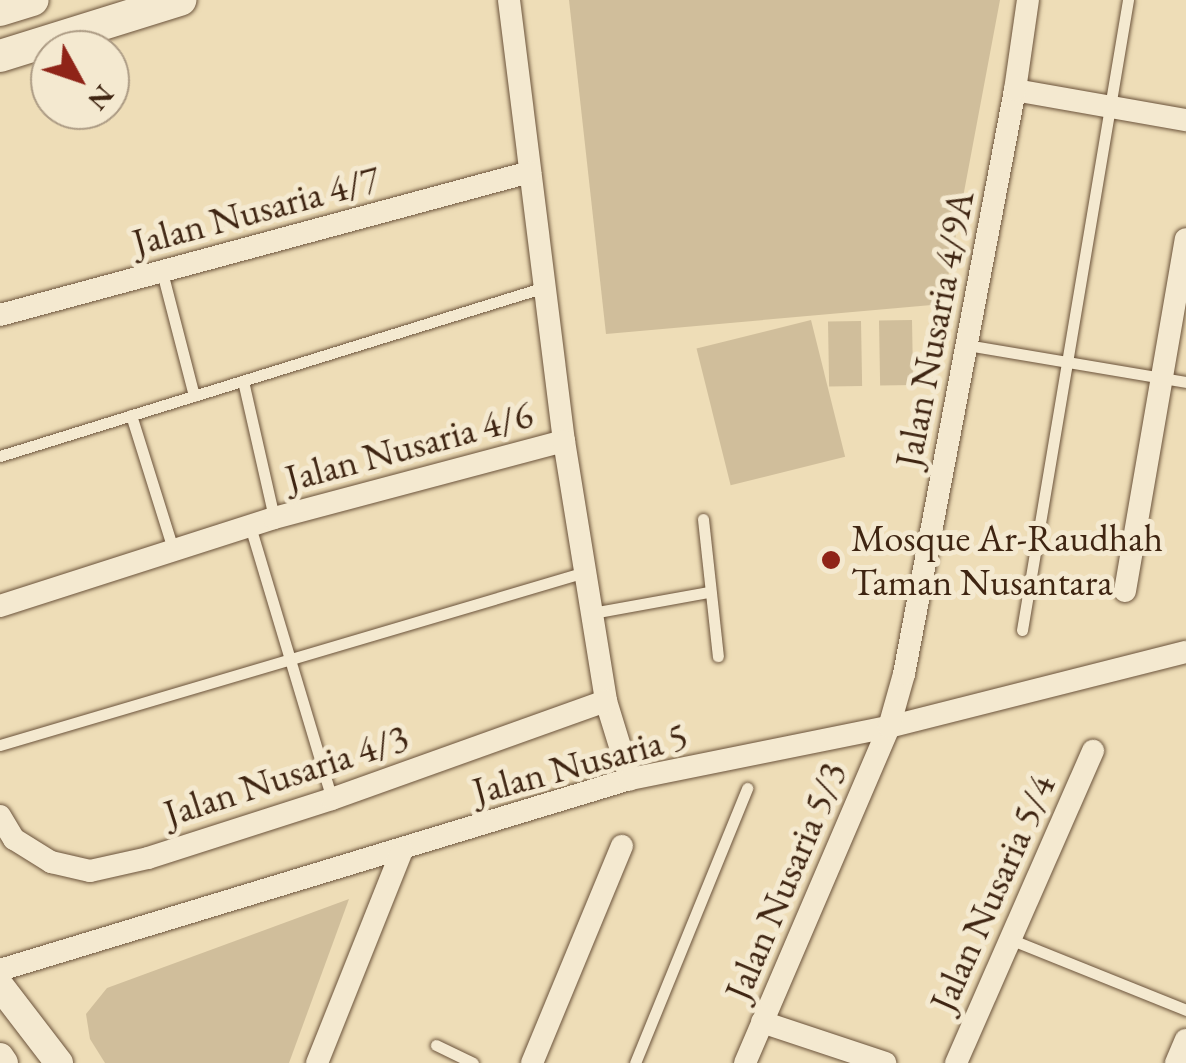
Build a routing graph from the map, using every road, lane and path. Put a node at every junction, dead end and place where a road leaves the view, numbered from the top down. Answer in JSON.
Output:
{"nodes":[{"id":1,"x":32,"y":0,"type":"edge"},
{"id":2,"x":180,"y":0,"type":"edge"},
{"id":3,"x":1028,"y":0,"type":"edge"},
{"id":4,"x":1128,"y":0,"type":"edge"},
{"id":5,"x":508,"y":2,"type":"edge"},
{"id":6,"x":0,"y":10,"type":"edge"},
{"id":7,"x":0,"y":56,"type":"edge"},
{"id":8,"x":1015,"y":90,"type":"junction"},
{"id":9,"x":1110,"y":106,"type":"junction"},
{"id":10,"x":1186,"y":120,"type":"edge"},
{"id":11,"x":530,"y":172,"type":"junction"},
{"id":12,"x":1186,"y":239,"type":"edge"},
{"id":13,"x":162,"y":272,"type":"junction"},
{"id":14,"x":544,"y":287,"type":"junction"},
{"id":15,"x":0,"y":315,"type":"edge"},
{"id":16,"x":966,"y":345,"type":"junction"},
{"id":17,"x":1064,"y":364,"type":"junction"},
{"id":18,"x":243,"y":380,"type":"junction"},
{"id":19,"x":1174,"y":380,"type":"edge"},
{"id":20,"x":194,"y":396,"type":"junction"},
{"id":21,"x":131,"y":416,"type":"junction"},
{"id":22,"x":564,"y":441,"type":"junction"},
{"id":23,"x":0,"y":456,"type":"edge"},
{"id":24,"x":274,"y":518,"type":"junction"},
{"id":25,"x":702,"y":520,"type":"dead end"},
{"id":26,"x":250,"y":526,"type":"junction"},
{"id":27,"x":172,"y":549,"type":"junction"},
{"id":28,"x":585,"y":572,"type":"junction"},
{"id":29,"x":1125,"y":591,"type":"dead end"},
{"id":30,"x":709,"y":592,"type":"junction"},
{"id":31,"x":0,"y":606,"type":"edge"},
{"id":32,"x":592,"y":613,"type":"junction"},
{"id":33,"x":1022,"y":630,"type":"dead end"},
{"id":34,"x":1186,"y":652,"type":"edge"},
{"id":35,"x":718,"y":656,"type":"dead end"},
{"id":36,"x":290,"y":660,"type":"junction"},
{"id":37,"x":606,"y":701,"type":"junction"},
{"id":38,"x":888,"y":727,"type":"junction"},
{"id":39,"x":0,"y":745,"type":"edge"},
{"id":40,"x":1093,"y":750,"type":"dead end"},
{"id":41,"x":630,"y":779,"type":"junction"},
{"id":42,"x":748,"y":788,"type":"dead end"},
{"id":43,"x":332,"y":800,"type":"junction"},
{"id":44,"x":0,"y":816,"type":"edge"},
{"id":45,"x":622,"y":846,"type":"dead end"},
{"id":46,"x":402,"y":850,"type":"junction"},
{"id":47,"x":1012,"y":940,"type":"junction"},
{"id":48,"x":0,"y":970,"type":"edge"},
{"id":49,"x":0,"y":986,"type":"edge"},
{"id":50,"x":1186,"y":1010,"type":"edge"},
{"id":51,"x":762,"y":1022,"type":"junction"},
{"id":52,"x":1186,"y":1040,"type":"edge"},
{"id":53,"x":436,"y":1046,"type":"dead end"},
{"id":54,"x":856,"y":1058,"type":"edge"},
{"id":55,"x":59,"y":1063,"type":"edge"},
{"id":56,"x":316,"y":1063,"type":"edge"},
{"id":57,"x":474,"y":1063,"type":"edge"},
{"id":58,"x":532,"y":1063,"type":"edge"},
{"id":59,"x":635,"y":1063,"type":"edge"},
{"id":60,"x":745,"y":1063,"type":"edge"},
{"id":61,"x":885,"y":1063,"type":"edge"},
{"id":62,"x":956,"y":1063,"type":"edge"},
{"id":63,"x":1176,"y":1063,"type":"edge"}],
"edges":[{"from":1,"to":6,"type":"main road"},
{"from":2,"to":7,"type":"main road"},
{"from":3,"to":8,"type":"street","name":"Jalan Nusaria 4/9A"},
{"from":4,"to":9,"type":"lane"},
{"from":5,"to":11,"type":"street"},
{"from":8,"to":9,"type":"street"},
{"from":8,"to":16,"type":"street","name":"Jalan Nusaria 4/9A"},
{"from":9,"to":10,"type":"street"},
{"from":9,"to":17,"type":"lane"},
{"from":11,"to":13,"type":"street","name":"Jalan Nusaria 4/7"},
{"from":11,"to":14,"type":"street"},
{"from":12,"to":19,"type":"street"},
{"from":13,"to":15,"type":"street","name":"Jalan Nusaria 4/7"},
{"from":13,"to":20,"type":"lane"},
{"from":14,"to":18,"type":"lane"},
{"from":14,"to":22,"type":"street"},
{"from":16,"to":17,"type":"lane"},
{"from":16,"to":38,"type":"street","name":"Jalan Nusaria 4/9A"},
{"from":17,"to":19,"type":"lane"},
{"from":17,"to":33,"type":"lane"},
{"from":18,"to":20,"type":"lane"},
{"from":18,"to":24,"type":"lane"},
{"from":19,"to":29,"type":"street"},
{"from":20,"to":21,"type":"lane"},
{"from":21,"to":23,"type":"lane"},
{"from":21,"to":27,"type":"lane"},
{"from":22,"to":24,"type":"street","name":"Jalan Nusaria 4/6"},
{"from":22,"to":28,"type":"street","name":"Jalan Nusaria 4/6"},
{"from":24,"to":26,"type":"street","name":"Jalan Nusaria 4/6"},
{"from":25,"to":30,"type":"lane"},
{"from":26,"to":27,"type":"street","name":"Jalan Nusaria 4/6"},
{"from":26,"to":36,"type":"lane"},
{"from":27,"to":31,"type":"street","name":"Jalan Nusaria 4/6"},
{"from":28,"to":32,"type":"street","name":"Jalan Nusaria 4/6"},
{"from":28,"to":36,"type":"lane"},
{"from":30,"to":32,"type":"lane"},
{"from":30,"to":35,"type":"lane"},
{"from":32,"to":37,"type":"street","name":"Jalan Nusaria 4/6"},
{"from":34,"to":38,"type":"street","name":"Jalan Nusaria 5"},
{"from":36,"to":39,"type":"lane"},
{"from":36,"to":43,"type":"lane"},
{"from":37,"to":41,"type":"street","name":"Jalan Nusaria 4/6"},
{"from":37,"to":43,"type":"street","name":"Jalan Nusaria 4/3"},
{"from":38,"to":41,"type":"street","name":"Jalan Nusaria 5"},
{"from":38,"to":51,"type":"street","name":"Jalan Nusaria 5/3"},
{"from":40,"to":47,"type":"street","name":"Jalan Nusaria 5/4"},
{"from":41,"to":46,"type":"street","name":"Jalan Nusaria 5"},
{"from":42,"to":59,"type":"lane"},
{"from":43,"to":44,"type":"street","name":"Jalan Nusaria 4/3"},
{"from":45,"to":58,"type":"street"},
{"from":46,"to":48,"type":"street","name":"Jalan Nusaria 5"},
{"from":46,"to":56,"type":"street"},
{"from":47,"to":50,"type":"lane"},
{"from":47,"to":62,"type":"street","name":"Jalan Nusaria 5/4"},
{"from":49,"to":55,"type":"street"},
{"from":51,"to":54,"type":"street"},
{"from":51,"to":60,"type":"street","name":"Jalan Nusaria 5/3"},
{"from":52,"to":63,"type":"street"},
{"from":53,"to":57,"type":"lane"},
{"from":54,"to":61,"type":"street"}]}
